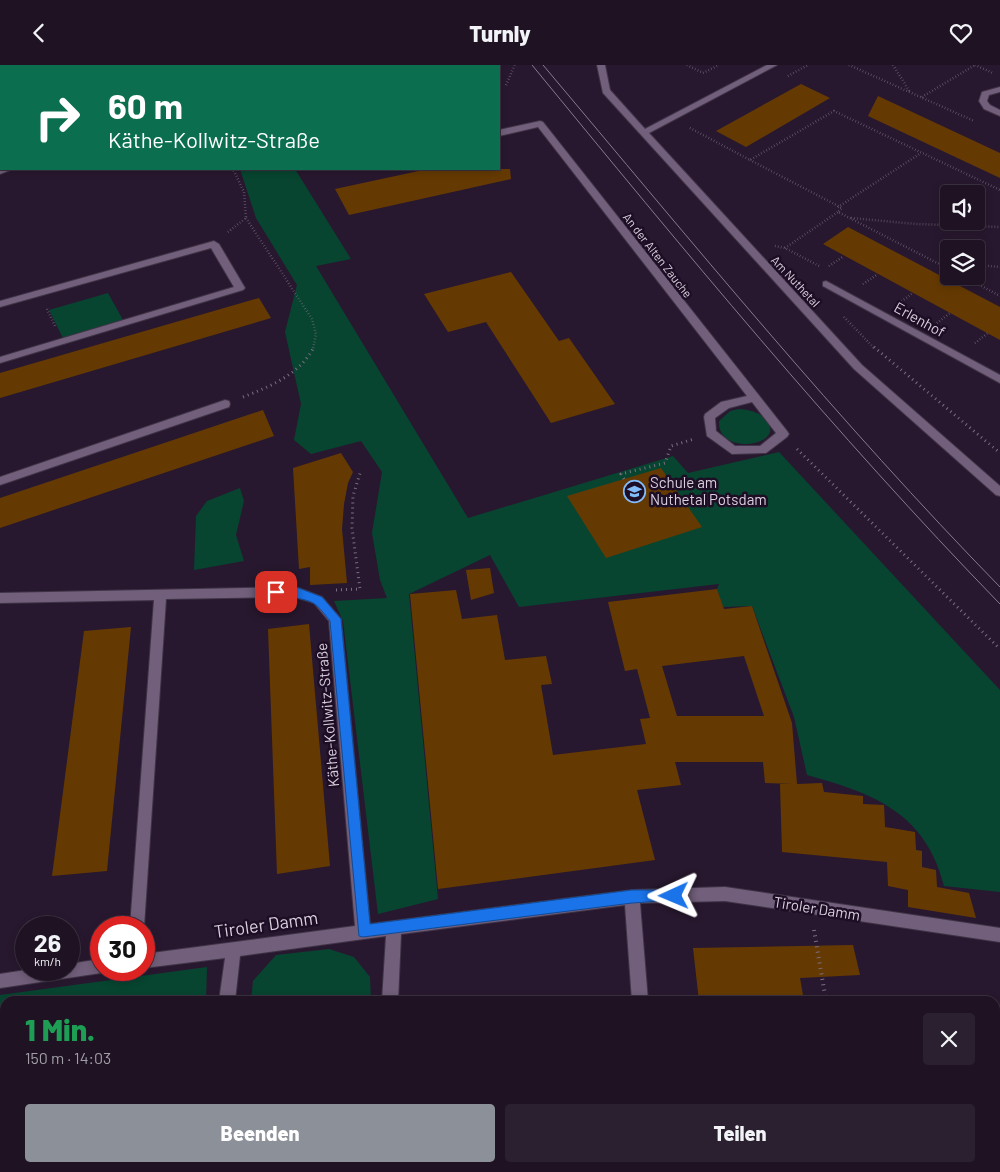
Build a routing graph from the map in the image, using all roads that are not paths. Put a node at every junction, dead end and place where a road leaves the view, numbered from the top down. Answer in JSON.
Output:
{"nodes":[{"id":1,"x":601,"y":65,"type":"edge"},
{"id":2,"x":774,"y":65,"type":"edge"},
{"id":3,"x":1000,"y":89,"type":"edge"},
{"id":4,"x":1000,"y":113,"type":"edge"},
{"id":5,"x":500,"y":133,"type":"edge"},
{"id":6,"x":643,"y":133,"type":"junction"},
{"id":7,"x":826,"y":284,"type":"dead end"},
{"id":8,"x":0,"y":303,"type":"edge"},
{"id":9,"x":0,"y":360,"type":"edge"},
{"id":10,"x":1000,"y":380,"type":"edge"},
{"id":11,"x":754,"y":397,"type":"junction"},
{"id":12,"x":225,"y":404,"type":"road end"},
{"id":13,"x":0,"y":481,"type":"edge"},
{"id":14,"x":1000,"y":492,"type":"edge"},
{"id":15,"x":160,"y":595,"type":"junction"},
{"id":16,"x":0,"y":598,"type":"edge"},
{"id":17,"x":632,"y":897,"type":"junction"},
{"id":18,"x":139,"y":916,"type":"edge"},
{"id":19,"x":394,"y":927,"type":"junction"},
{"id":20,"x":363,"y":931,"type":"junction"},
{"id":21,"x":1000,"y":935,"type":"edge"},
{"id":22,"x":233,"y":950,"type":"junction"},
{"id":23,"x":155,"y":960,"type":"edge"},
{"id":24,"x":90,"y":968,"type":"edge"},
{"id":25,"x":0,"y":981,"type":"edge"},
{"id":26,"x":228,"y":996,"type":"edge"},
{"id":27,"x":390,"y":996,"type":"edge"},
{"id":28,"x":640,"y":996,"type":"edge"}],
"edges":[{"from":1,"to":6,"type":"street","name":"Am Nuthetal"},
{"from":2,"to":6,"type":"street"},
{"from":3,"to":4,"type":"street"},
{"from":5,"to":11,"type":"street","name":"An der Alten Zauche"},
{"from":6,"to":14,"type":"street","name":"Am Nuthetal"},
{"from":7,"to":10,"type":"street","name":"Erlenhof"},
{"from":8,"to":9,"type":"street"},
{"from":11,"to":11,"type":"street","name":"An der Alten Zauche"},
{"from":12,"to":13,"type":"street"},
{"from":15,"to":16,"type":"street","name":"Käthe-Kollwitz-Straße"},
{"from":15,"to":18,"type":"street"},
{"from":15,"to":20,"type":"street","name":"Käthe-Kollwitz-Straße"},
{"from":17,"to":19,"type":"street","name":"Tiroler Damm"},
{"from":17,"to":21,"type":"street","name":"Tiroler Damm"},
{"from":17,"to":28,"type":"street"},
{"from":19,"to":20,"type":"street","name":"Tiroler Damm"},
{"from":19,"to":27,"type":"street"},
{"from":20,"to":22,"type":"street","name":"Tiroler Damm"},
{"from":22,"to":23,"type":"street","name":"Tiroler Damm"},
{"from":22,"to":26,"type":"street"},
{"from":24,"to":25,"type":"street"}]}
